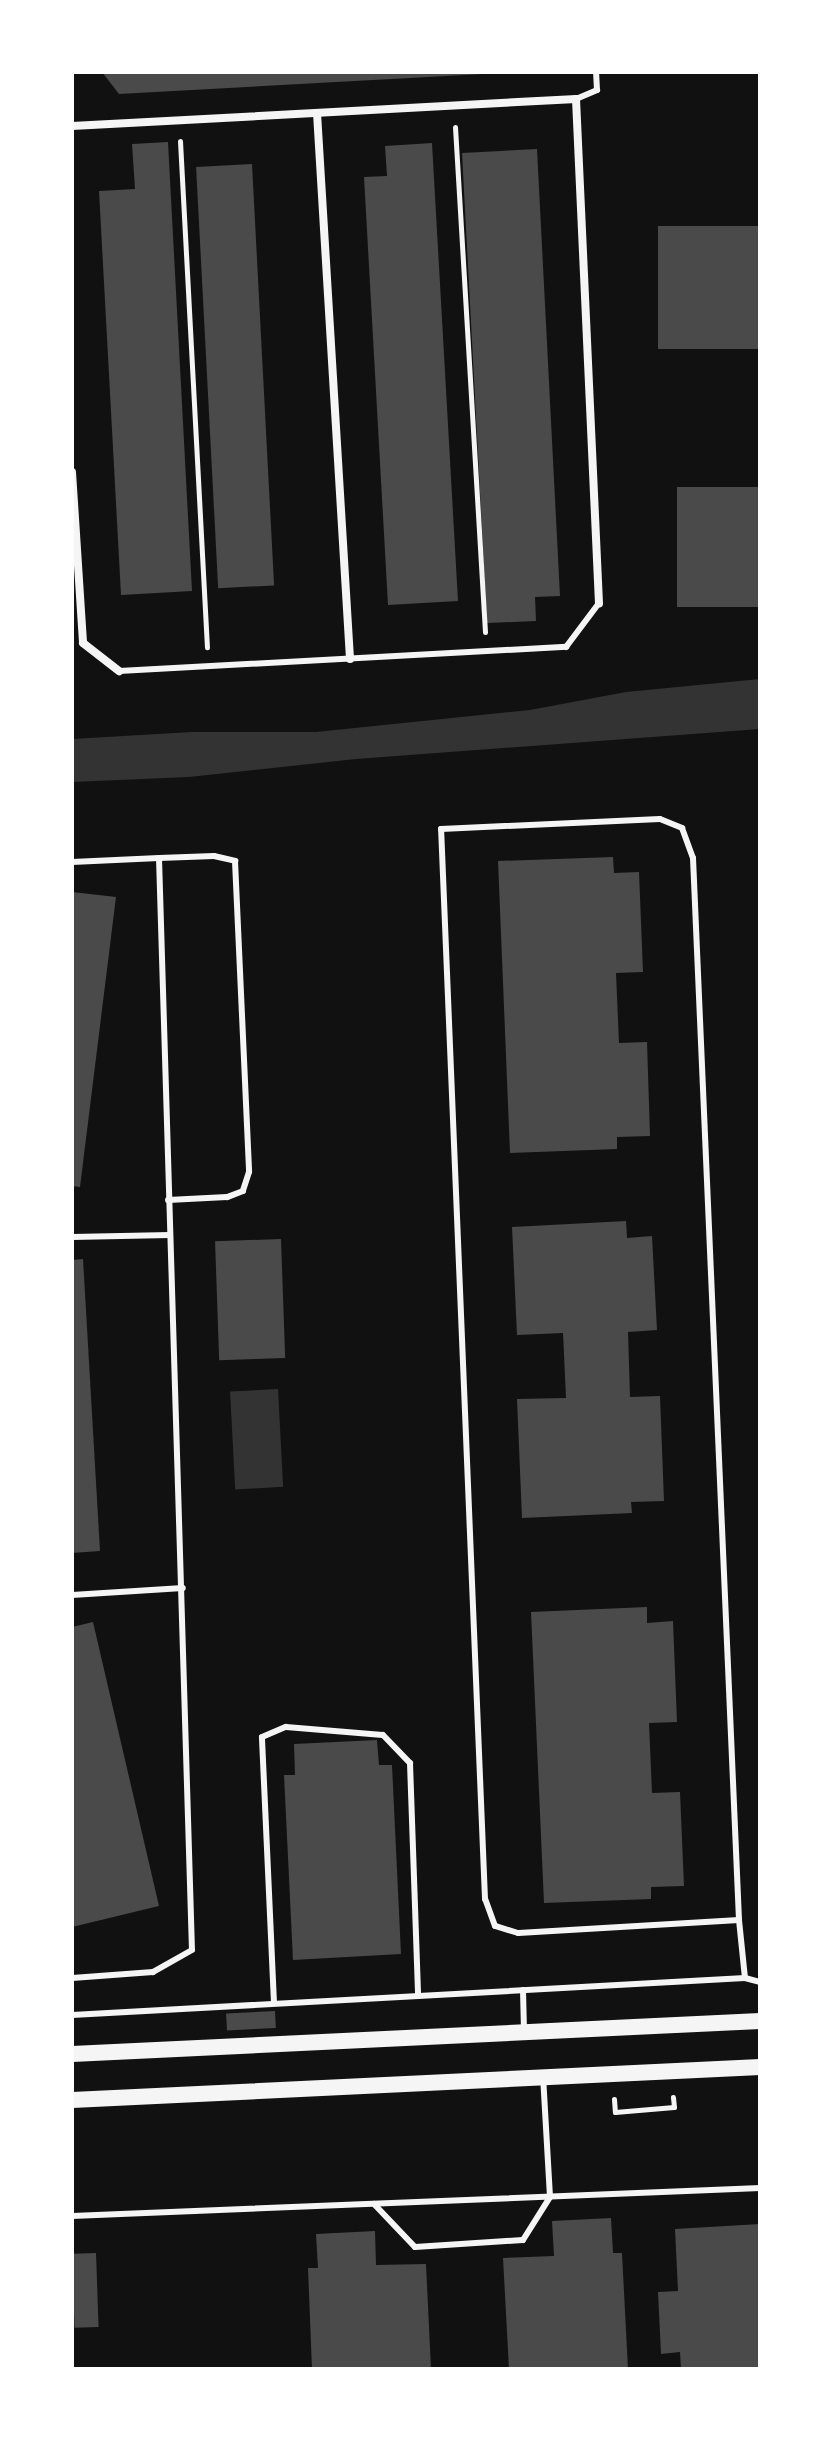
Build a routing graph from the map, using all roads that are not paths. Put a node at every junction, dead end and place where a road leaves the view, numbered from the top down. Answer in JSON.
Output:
{"nodes":[{"id":1,"x":596,"y":72,"type":"edge"},
{"id":2,"x":576,"y":99,"type":"junction"},
{"id":3,"x":317,"y":113,"type":"junction"},
{"id":4,"x":72,"y":126,"type":"edge"},
{"id":5,"x":72,"y":472,"type":"edge"},
{"id":6,"x":599,"y":603,"type":"joint"},
{"id":7,"x":350,"y":659,"type":"junction"},
{"id":8,"x":119,"y":671,"type":"joint"},
{"id":9,"x":159,"y":858,"type":"junction"},
{"id":10,"x":72,"y":862,"type":"edge"},
{"id":11,"x":168,"y":1200,"type":"junction"},
{"id":12,"x":170,"y":1235,"type":"junction"},
{"id":13,"x":72,"y":1237,"type":"edge"},
{"id":14,"x":183,"y":1588,"type":"junction"},
{"id":15,"x":72,"y":1595,"type":"edge"},
{"id":16,"x":739,"y":1920,"type":"junction"},
{"id":17,"x":72,"y":1978,"type":"edge"},
{"id":18,"x":745,"y":1978,"type":"junction"},
{"id":19,"x":760,"y":1982,"type":"edge"},
{"id":20,"x":523,"y":1990,"type":"junction"},
{"id":21,"x":418,"y":1996,"type":"junction"},
{"id":22,"x":274,"y":2003,"type":"junction"},
{"id":23,"x":72,"y":2015,"type":"edge"},
{"id":24,"x":760,"y":2021,"type":"edge"},
{"id":25,"x":524,"y":2032,"type":"junction"},
{"id":26,"x":72,"y":2054,"type":"edge"},
{"id":27,"x":760,"y":2067,"type":"edge"},
{"id":28,"x":543,"y":2077,"type":"junction"},
{"id":29,"x":72,"y":2100,"type":"edge"},
{"id":30,"x":760,"y":2188,"type":"edge"},
{"id":31,"x":550,"y":2197,"type":"junction"},
{"id":32,"x":374,"y":2204,"type":"junction"},
{"id":33,"x":72,"y":2216,"type":"edge"}],
"edges":[{"from":1,"to":2,"type":"lane"},
{"from":2,"to":3,"type":"street"},
{"from":2,"to":6,"type":"street"},
{"from":3,"to":4,"type":"street"},
{"from":3,"to":7,"type":"street"},
{"from":5,"to":8,"type":"street"},
{"from":6,"to":7,"type":"lane"},
{"from":7,"to":8,"type":"lane"},
{"from":9,"to":10,"type":"lane"},
{"from":9,"to":11,"type":"lane"},
{"from":9,"to":11,"type":"lane"},
{"from":11,"to":12,"type":"lane"},
{"from":12,"to":13,"type":"lane"},
{"from":12,"to":14,"type":"lane"},
{"from":14,"to":15,"type":"lane"},
{"from":14,"to":17,"type":"lane"},
{"from":16,"to":16,"type":"lane"},
{"from":16,"to":18,"type":"lane"},
{"from":18,"to":19,"type":"lane"},
{"from":18,"to":20,"type":"lane"},
{"from":20,"to":21,"type":"lane"},
{"from":20,"to":25,"type":"lane"},
{"from":21,"to":22,"type":"lane"},
{"from":21,"to":22,"type":"lane"},
{"from":22,"to":23,"type":"lane"},
{"from":24,"to":25,"type":"main road"},
{"from":25,"to":26,"type":"main road"},
{"from":27,"to":28,"type":"main road"},
{"from":28,"to":29,"type":"main road"},
{"from":28,"to":31,"type":"lane"},
{"from":30,"to":31,"type":"lane"},
{"from":31,"to":32,"type":"lane"},
{"from":31,"to":32,"type":"lane"},
{"from":32,"to":33,"type":"lane"}]}
